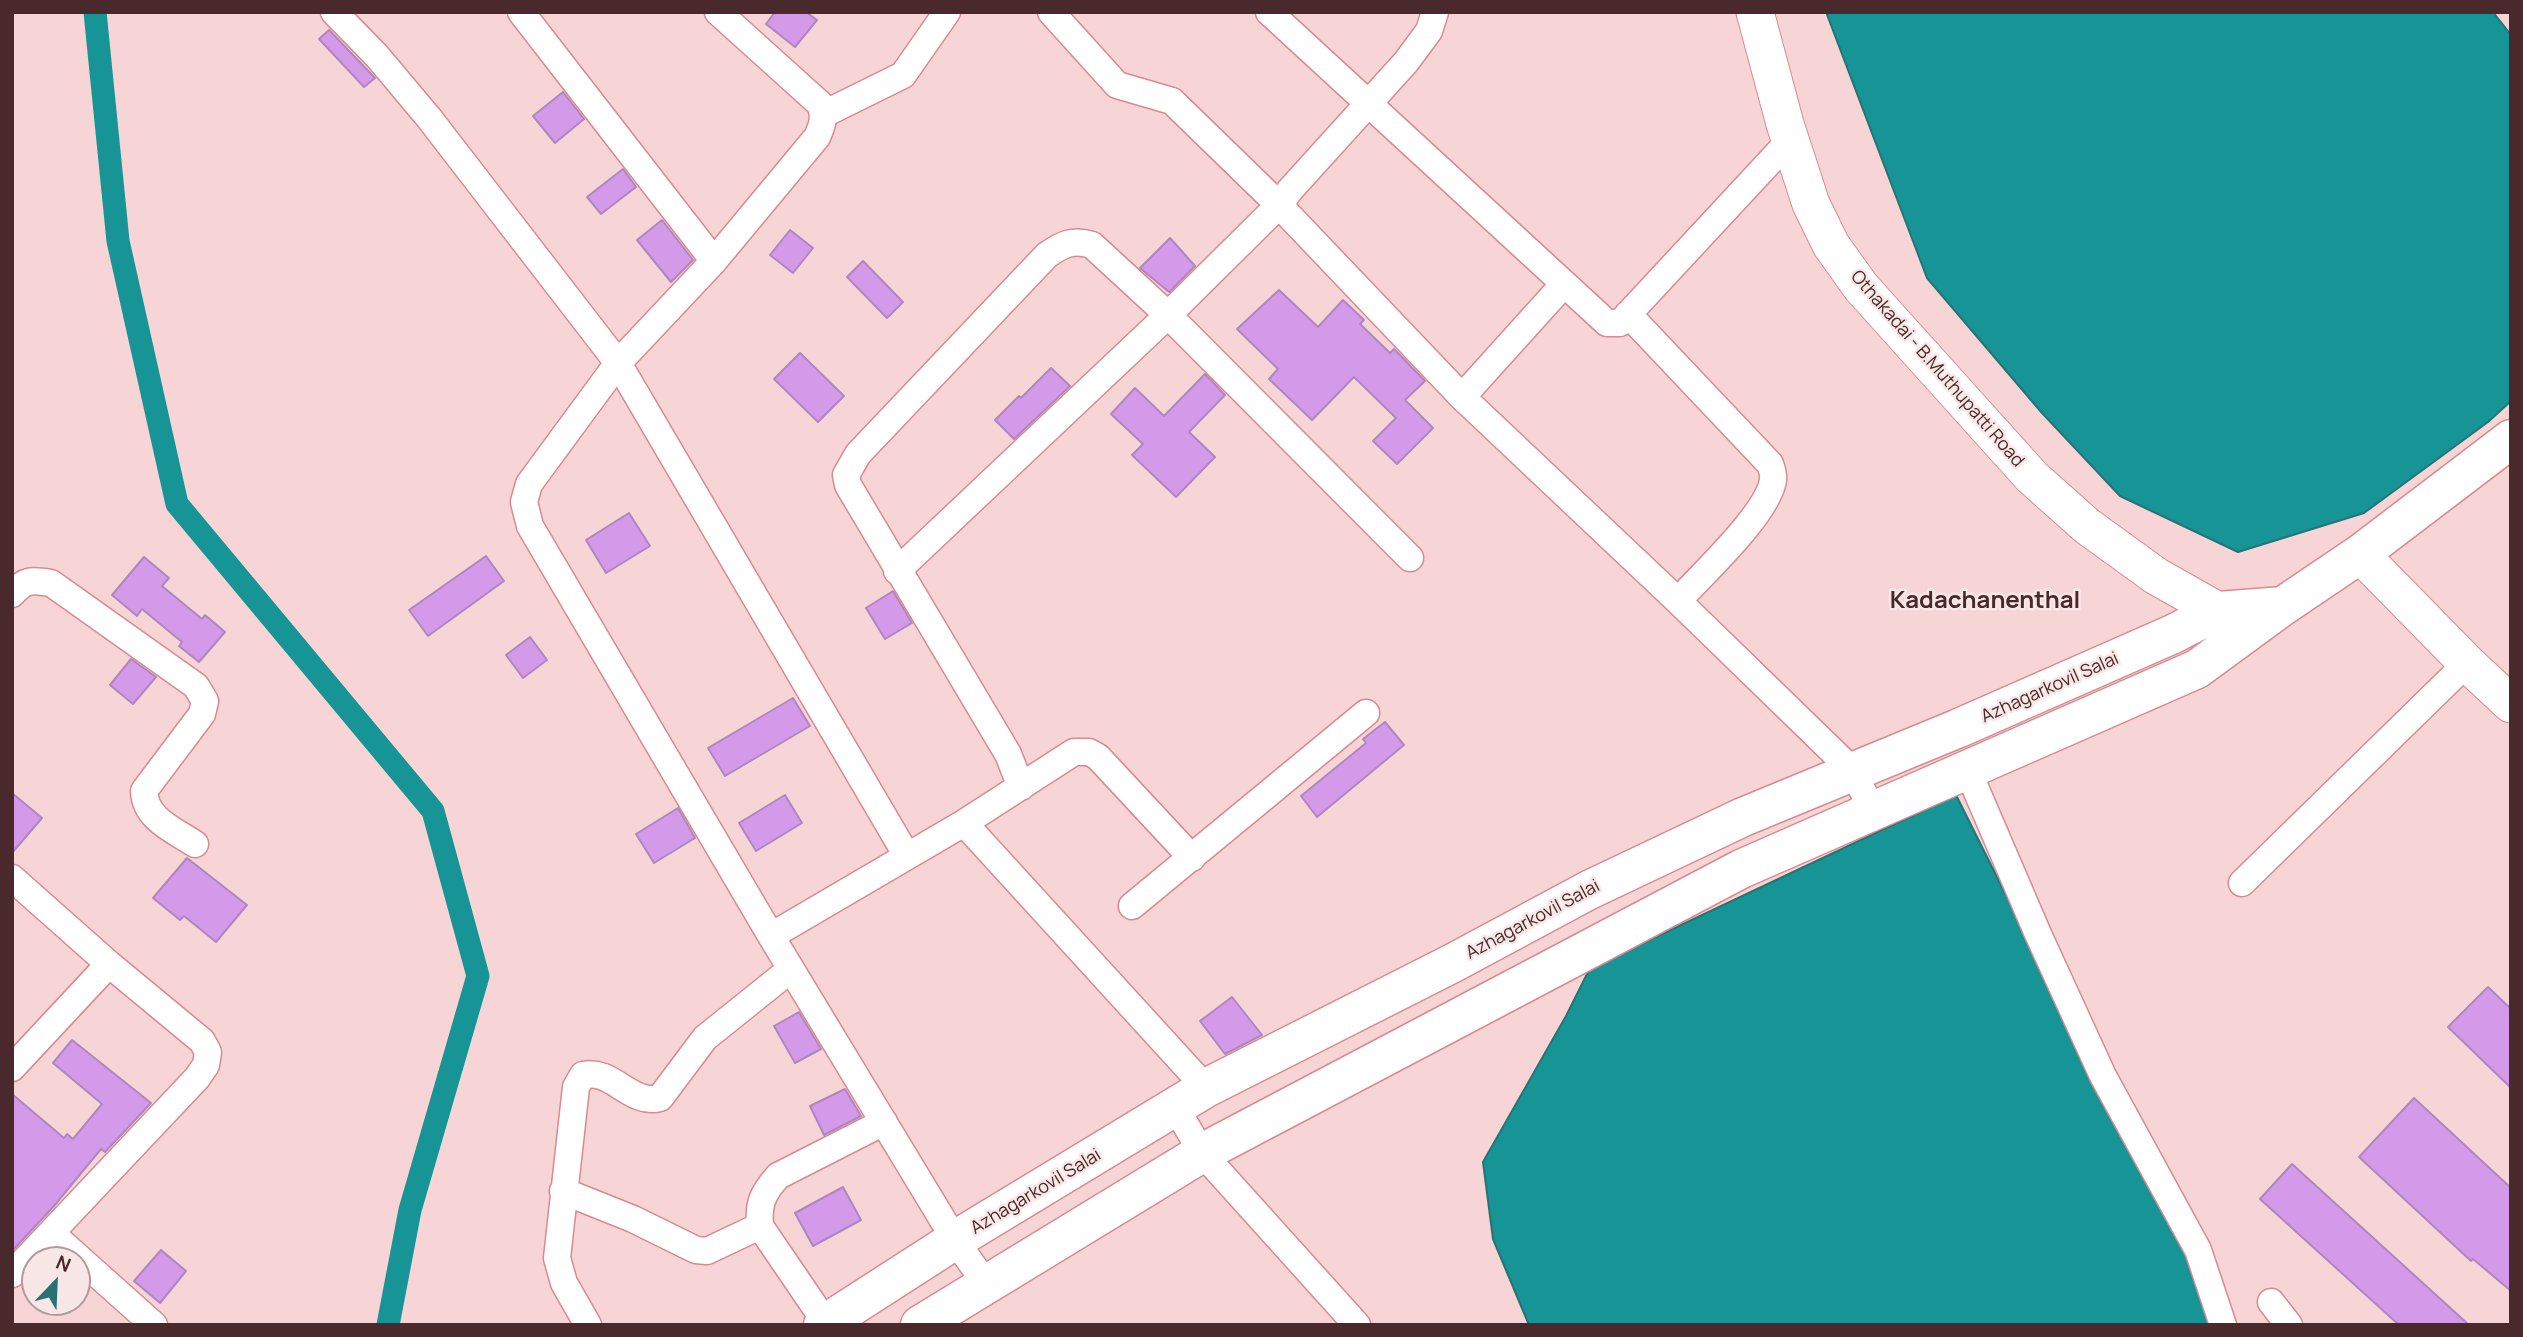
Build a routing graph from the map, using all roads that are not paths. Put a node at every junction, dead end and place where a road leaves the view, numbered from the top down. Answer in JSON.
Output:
{"nodes":[{"id":1,"x":334,"y":12,"type":"edge"},
{"id":2,"x":521,"y":12,"type":"edge"},
{"id":3,"x":718,"y":12,"type":"edge"},
{"id":4,"x":947,"y":12,"type":"edge"},
{"id":5,"x":1051,"y":12,"type":"edge"},
{"id":6,"x":1269,"y":12,"type":"edge"},
{"id":7,"x":1435,"y":12,"type":"edge"},
{"id":8,"x":1755,"y":12,"type":"edge"},
{"id":9,"x":1368,"y":105,"type":"junction"},
{"id":10,"x":824,"y":114,"type":"junction"},
{"id":11,"x":1791,"y":139,"type":"junction"},
{"id":12,"x":1279,"y":205,"type":"junction"},
{"id":13,"x":714,"y":261,"type":"junction"},
{"id":14,"x":1564,"y":284,"type":"junction"},
{"id":15,"x":1628,"y":314,"type":"junction"},
{"id":16,"x":1168,"y":315,"type":"junction"},
{"id":17,"x":618,"y":363,"type":"junction"},
{"id":18,"x":1462,"y":397,"type":"junction"},
{"id":19,"x":2508,"y":447,"type":"edge"},
{"id":20,"x":2360,"y":554,"type":"junction"},
{"id":21,"x":1410,"y":558,"type":"dead end"},
{"id":22,"x":897,"y":571,"type":"junction"},
{"id":23,"x":12,"y":594,"type":"edge"},
{"id":24,"x":1678,"y":601,"type":"junction"},
{"id":25,"x":2228,"y":625,"type":"junction"},
{"id":26,"x":2466,"y":663,"type":"junction"},
{"id":27,"x":2511,"y":704,"type":"edge"},
{"id":28,"x":1366,"y":713,"type":"dead end"},
{"id":29,"x":1968,"y":771,"type":"junction"},
{"id":30,"x":1854,"y":772,"type":"junction"},
{"id":31,"x":1021,"y":787,"type":"junction"},
{"id":32,"x":1872,"y":811,"type":"junction"},
{"id":33,"x":964,"y":823,"type":"junction"},
{"id":34,"x":195,"y":844,"type":"dead end"},
{"id":35,"x":907,"y":856,"type":"junction"},
{"id":36,"x":1192,"y":858,"type":"junction"},
{"id":37,"x":12,"y":878,"type":"edge"},
{"id":38,"x":2242,"y":884,"type":"dead end"},
{"id":39,"x":1132,"y":906,"type":"dead end"},
{"id":40,"x":771,"y":936,"type":"junction"},
{"id":41,"x":109,"y":964,"type":"junction"},
{"id":42,"x":792,"y":969,"type":"junction"},
{"id":43,"x":12,"y":1068,"type":"edge"},
{"id":44,"x":1191,"y":1098,"type":"junction"},
{"id":45,"x":884,"y":1122,"type":"junction"},
{"id":46,"x":1202,"y":1153,"type":"junction"},
{"id":47,"x":563,"y":1191,"type":"junction"},
{"id":48,"x":760,"y":1226,"type":"junction"},
{"id":49,"x":51,"y":1233,"type":"junction"},
{"id":50,"x":955,"y":1240,"type":"junction"},
{"id":51,"x":12,"y":1274,"type":"edge"},
{"id":52,"x":986,"y":1284,"type":"junction"},
{"id":53,"x":2271,"y":1302,"type":"dead end"},
{"id":54,"x":1341,"y":1319,"type":"edge"},
{"id":55,"x":825,"y":1324,"type":"edge"},
{"id":56,"x":154,"y":1325,"type":"edge"},
{"id":57,"x":588,"y":1325,"type":"edge"},
{"id":58,"x":920,"y":1325,"type":"edge"},
{"id":59,"x":2223,"y":1325,"type":"edge"},
{"id":60,"x":2289,"y":1325,"type":"edge"}],
"edges":[{"from":1,"to":17,"type":"street"},
{"from":2,"to":13,"type":"street"},
{"from":3,"to":10,"type":"street"},
{"from":4,"to":10,"type":"street"},
{"from":5,"to":12,"type":"street"},
{"from":6,"to":9,"type":"street"},
{"from":7,"to":9,"type":"street"},
{"from":8,"to":11,"type":"main road","name":"Othakadai - B.Muthupatti Road"},
{"from":9,"to":12,"type":"street"},
{"from":9,"to":14,"type":"street"},
{"from":10,"to":13,"type":"street"},
{"from":11,"to":15,"type":"street"},
{"from":11,"to":25,"type":"main road","name":"Othakadai - B.Muthupatti Road"},
{"from":12,"to":16,"type":"street"},
{"from":12,"to":18,"type":"street"},
{"from":13,"to":17,"type":"street"},
{"from":14,"to":15,"type":"street"},
{"from":14,"to":18,"type":"street"},
{"from":15,"to":24,"type":"street"},
{"from":16,"to":21,"type":"street"},
{"from":16,"to":22,"type":"street"},
{"from":16,"to":22,"type":"street"},
{"from":17,"to":35,"type":"street"},
{"from":17,"to":40,"type":"street"},
{"from":18,"to":24,"type":"street"},
{"from":19,"to":20,"type":"main road","name":"Azhagarkovil Salai"},
{"from":20,"to":25,"type":"main road","name":"Azhagarkovil Salai"},
{"from":20,"to":26,"type":"main road"},
{"from":22,"to":31,"type":"street"},
{"from":23,"to":34,"type":"street"},
{"from":24,"to":30,"type":"street"},
{"from":25,"to":29,"type":"main road"},
{"from":25,"to":30,"type":"main road","name":"Azhagarkovil Salai"},
{"from":26,"to":27,"type":"main road"},
{"from":26,"to":38,"type":"street"},
{"from":28,"to":36,"type":"street"},
{"from":29,"to":32,"type":"main road"},
{"from":29,"to":59,"type":"street"},
{"from":30,"to":32,"type":"street"},
{"from":30,"to":44,"type":"main road","name":"Azhagarkovil Salai"},
{"from":31,"to":33,"type":"street"},
{"from":31,"to":36,"type":"street"},
{"from":32,"to":46,"type":"main road"},
{"from":33,"to":35,"type":"street"},
{"from":33,"to":44,"type":"street"},
{"from":35,"to":40,"type":"street"},
{"from":36,"to":39,"type":"street"},
{"from":37,"to":41,"type":"street"},
{"from":40,"to":42,"type":"street"},
{"from":41,"to":43,"type":"street"},
{"from":41,"to":49,"type":"street"},
{"from":42,"to":45,"type":"street"},
{"from":42,"to":47,"type":"street"},
{"from":44,"to":46,"type":"street"},
{"from":44,"to":50,"type":"main road","name":"Azhagarkovil Salai"},
{"from":45,"to":48,"type":"street"},
{"from":45,"to":50,"type":"street"},
{"from":46,"to":52,"type":"main road"},
{"from":46,"to":54,"type":"street"},
{"from":47,"to":48,"type":"street"},
{"from":47,"to":57,"type":"street"},
{"from":48,"to":55,"type":"street"},
{"from":49,"to":51,"type":"street"},
{"from":49,"to":56,"type":"street"},
{"from":50,"to":52,"type":"street"},
{"from":50,"to":55,"type":"main road","name":"Azhagarkovil Salai"},
{"from":52,"to":58,"type":"main road"},
{"from":53,"to":60,"type":"street"}]}
